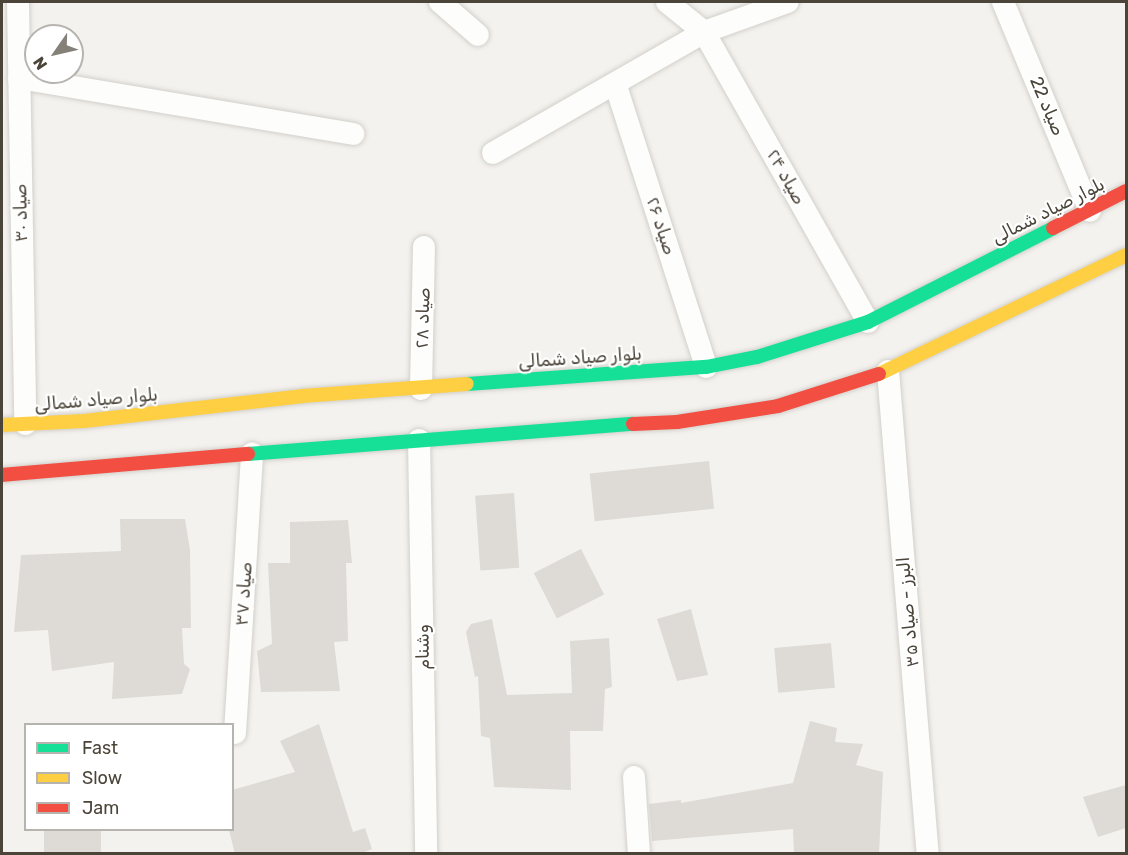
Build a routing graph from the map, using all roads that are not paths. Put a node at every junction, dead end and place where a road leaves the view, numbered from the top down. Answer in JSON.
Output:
{"nodes":[{"id":1,"x":18,"y":2,"type":"edge"},
{"id":2,"x":440,"y":2,"type":"edge"},
{"id":3,"x":667,"y":2,"type":"edge"},
{"id":4,"x":788,"y":2,"type":"edge"},
{"id":5,"x":1003,"y":2,"type":"edge"},
{"id":6,"x":704,"y":32,"type":"junction"},
{"id":7,"x":478,"y":35,"type":"dead end"},
{"id":8,"x":19,"y":78,"type":"junction"},
{"id":9,"x":616,"y":86,"type":"junction"},
{"id":10,"x":353,"y":134,"type":"dead end"},
{"id":11,"x":493,"y":153,"type":"dead end"},
{"id":12,"x":1126,"y":191,"type":"edge"},
{"id":13,"x":11,"y":193,"type":"edge"},
{"id":14,"x":1090,"y":210,"type":"junction"},
{"id":15,"x":424,"y":247,"type":"dead end"},
{"id":16,"x":1126,"y":255,"type":"edge"},
{"id":17,"x":868,"y":322,"type":"junction"},
{"id":18,"x":706,"y":367,"type":"junction"},
{"id":19,"x":888,"y":371,"type":"junction"},
{"id":20,"x":421,"y":389,"type":"junction"},
{"id":21,"x":25,"y":424,"type":"junction"},
{"id":22,"x":2,"y":425,"type":"edge"},
{"id":23,"x":419,"y":440,"type":"junction"},
{"id":24,"x":252,"y":454,"type":"junction"},
{"id":25,"x":2,"y":475,"type":"edge"},
{"id":26,"x":235,"y":733,"type":"dead end"},
{"id":27,"x":634,"y":777,"type":"dead end"},
{"id":28,"x":426,"y":854,"type":"edge"},
{"id":29,"x":639,"y":854,"type":"edge"},
{"id":30,"x":928,"y":854,"type":"edge"}],
"edges":[{"from":1,"to":8,"type":"street","name":"صیاد ۳۰"},
{"from":2,"to":7,"type":"street"},
{"from":3,"to":6,"type":"street"},
{"from":4,"to":6,"type":"street"},
{"from":5,"to":14,"type":"street","name":"صیاد 22"},
{"from":6,"to":9,"type":"street"},
{"from":6,"to":17,"type":"street","name":"صیاد ۲۴"},
{"from":8,"to":10,"type":"street"},
{"from":8,"to":13,"type":"street","name":"صیاد ۳۰"},
{"from":9,"to":11,"type":"street"},
{"from":9,"to":18,"type":"street","name":"صیاد ۲۶"},
{"from":12,"to":14,"type":"main road","name":"بلوار صیاد شمالی"},
{"from":13,"to":21,"type":"street","name":"صیاد ۳۰"},
{"from":14,"to":17,"type":"main road","name":"بلوار صیاد شمالی"},
{"from":15,"to":20,"type":"street","name":"صیاد ۲۸"},
{"from":16,"to":19,"type":"main road"},
{"from":17,"to":18,"type":"main road","name":"بلوار صیاد شمالی"},
{"from":18,"to":20,"type":"main road","name":"بلوار صیاد شمالی"},
{"from":19,"to":23,"type":"main road"},
{"from":19,"to":30,"type":"street","name":"البرز - صیاد ۳۵"},
{"from":20,"to":21,"type":"main road","name":"بلوار صیاد شمالی"},
{"from":21,"to":22,"type":"main road","name":"بلوار صیاد شمالی"},
{"from":23,"to":24,"type":"main road"},
{"from":23,"to":28,"type":"street","name":"وشنام"},
{"from":24,"to":25,"type":"main road"},
{"from":24,"to":26,"type":"street","name":"صیاد ۳۷"},
{"from":27,"to":29,"type":"street"}]}
